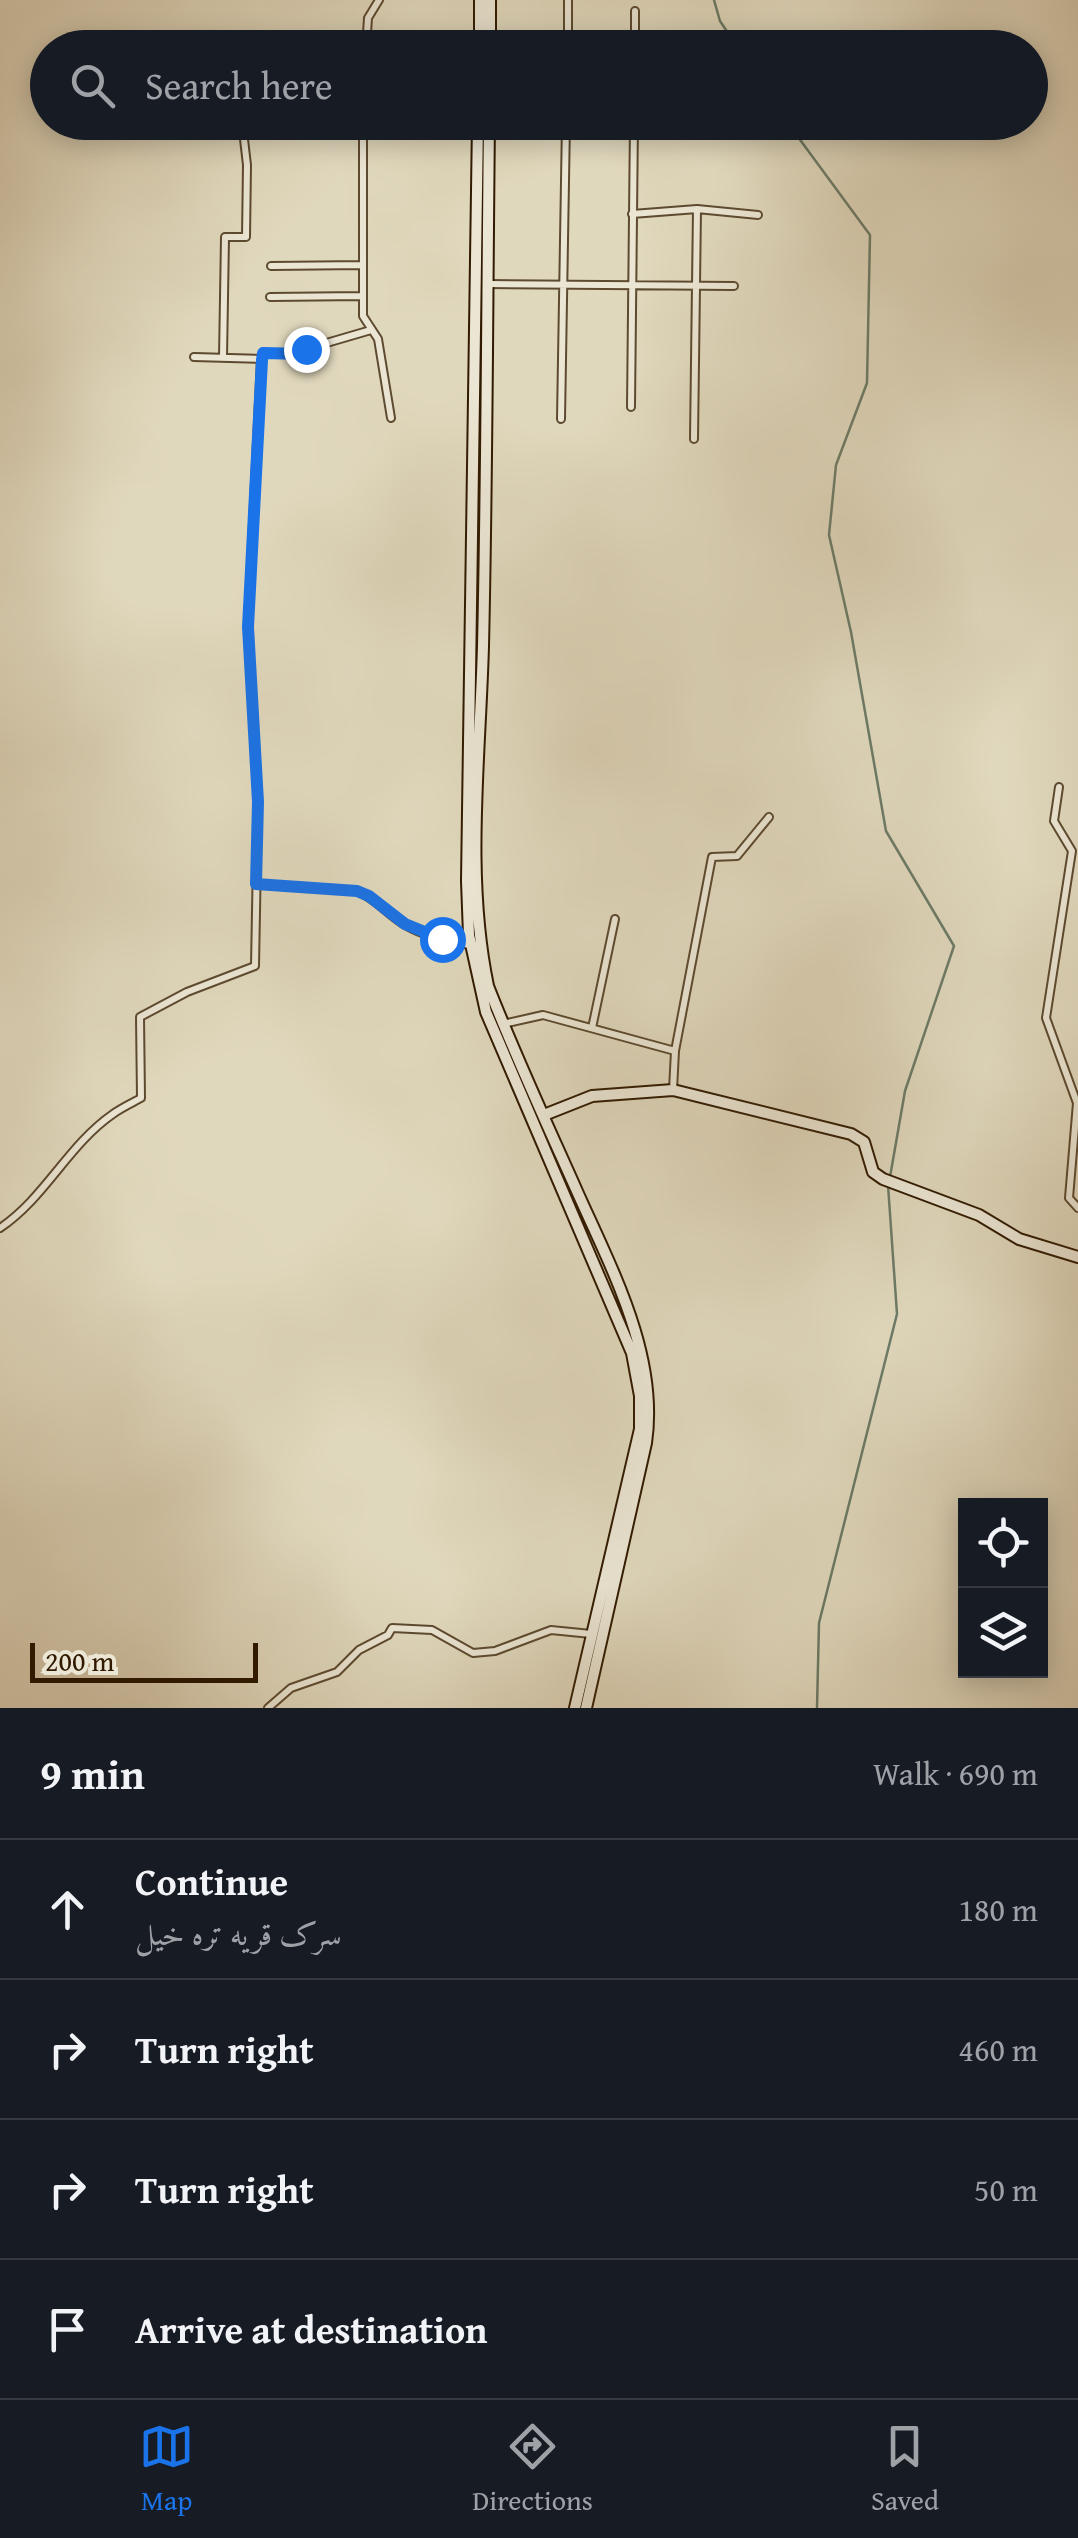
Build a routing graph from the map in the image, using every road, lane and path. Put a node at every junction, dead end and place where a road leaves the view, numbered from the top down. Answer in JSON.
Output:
{"nodes":[{"id":1,"x":380,"y":0,"type":"edge"},
{"id":2,"x":480,"y":0,"type":"edge"},
{"id":3,"x":490,"y":0,"type":"edge"},
{"id":4,"x":568,"y":0,"type":"edge"},
{"id":5,"x":635,"y":11,"type":"dead end"},
{"id":6,"x":367,"y":30,"type":"edge"},
{"id":7,"x":480,"y":30,"type":"edge"},
{"id":8,"x":490,"y":30,"type":"edge"},
{"id":9,"x":568,"y":30,"type":"edge"},
{"id":10,"x":635,"y":30,"type":"edge"},
{"id":11,"x":245,"y":140,"type":"edge"},
{"id":12,"x":363,"y":140,"type":"edge"},
{"id":13,"x":478,"y":140,"type":"edge"},
{"id":14,"x":489,"y":140,"type":"edge"},
{"id":15,"x":566,"y":140,"type":"edge"},
{"id":16,"x":634,"y":140,"type":"edge"},
{"id":17,"x":697,"y":209,"type":"junction"},
{"id":18,"x":632,"y":214,"type":"junction"},
{"id":19,"x":758,"y":215,"type":"dead end"},
{"id":20,"x":363,"y":264,"type":"junction"},
{"id":21,"x":270,"y":266,"type":"dead end"},
{"id":22,"x":487,"y":284,"type":"junction"},
{"id":23,"x":564,"y":286,"type":"junction"},
{"id":24,"x":632,"y":286,"type":"junction"},
{"id":25,"x":696,"y":286,"type":"junction"},
{"id":26,"x":734,"y":286,"type":"dead end"},
{"id":27,"x":363,"y":296,"type":"junction"},
{"id":28,"x":270,"y":297,"type":"dead end"},
{"id":29,"x":371,"y":330,"type":"junction"},
{"id":30,"x":194,"y":357,"type":"dead end"},
{"id":31,"x":224,"y":358,"type":"junction"},
{"id":32,"x":262,"y":360,"type":"junction"},
{"id":33,"x":631,"y":408,"type":"dead end"},
{"id":34,"x":391,"y":418,"type":"dead end"},
{"id":35,"x":561,"y":419,"type":"dead end"},
{"id":36,"x":694,"y":439,"type":"dead end"},
{"id":37,"x":1059,"y":787,"type":"dead end"},
{"id":38,"x":768,"y":817,"type":"dead end"},
{"id":39,"x":256,"y":884,"type":"junction"},
{"id":40,"x":615,"y":919,"type":"dead end"},
{"id":41,"x":471,"y":945,"type":"junction"},
{"id":42,"x":503,"y":1024,"type":"junction"},
{"id":43,"x":592,"y":1028,"type":"junction"},
{"id":44,"x":675,"y":1052,"type":"junction"},
{"id":45,"x":673,"y":1090,"type":"junction"},
{"id":46,"x":544,"y":1115,"type":"junction"},
{"id":47,"x":1078,"y":1208,"type":"edge"},
{"id":48,"x":0,"y":1228,"type":"edge"},
{"id":49,"x":1078,"y":1257,"type":"edge"},
{"id":50,"x":596,"y":1636,"type":"junction"},
{"id":51,"x":268,"y":1708,"type":"edge"},
{"id":52,"x":574,"y":1708,"type":"edge"},
{"id":53,"x":586,"y":1708,"type":"edge"}],
"edges":[{"from":1,"to":6,"type":"street"},
{"from":2,"to":7,"type":"main road"},
{"from":3,"to":8,"type":"main road"},
{"from":4,"to":9,"type":"street"},
{"from":5,"to":10,"type":"street"},
{"from":11,"to":31,"type":"street"},
{"from":12,"to":20,"type":"street"},
{"from":13,"to":41,"type":"main road"},
{"from":14,"to":22,"type":"main road"},
{"from":15,"to":23,"type":"street"},
{"from":16,"to":18,"type":"street"},
{"from":17,"to":18,"type":"street"},
{"from":17,"to":19,"type":"street"},
{"from":17,"to":25,"type":"street"},
{"from":18,"to":24,"type":"street"},
{"from":20,"to":21,"type":"street"},
{"from":20,"to":27,"type":"street"},
{"from":22,"to":23,"type":"street"},
{"from":22,"to":42,"type":"main road"},
{"from":23,"to":24,"type":"street"},
{"from":23,"to":35,"type":"street"},
{"from":24,"to":25,"type":"street"},
{"from":24,"to":33,"type":"street"},
{"from":25,"to":26,"type":"street"},
{"from":25,"to":36,"type":"street"},
{"from":27,"to":28,"type":"street"},
{"from":27,"to":29,"type":"street"},
{"from":29,"to":32,"type":"street"},
{"from":29,"to":34,"type":"street"},
{"from":30,"to":31,"type":"street"},
{"from":31,"to":32,"type":"street"},
{"from":32,"to":39,"type":"street"},
{"from":37,"to":47,"type":"street"},
{"from":38,"to":44,"type":"street"},
{"from":39,"to":41,"type":"street"},
{"from":39,"to":48,"type":"street"},
{"from":40,"to":43,"type":"street"},
{"from":41,"to":50,"type":"main road"},
{"from":42,"to":43,"type":"street"},
{"from":42,"to":46,"type":"main road"},
{"from":43,"to":44,"type":"street"},
{"from":44,"to":45,"type":"street"},
{"from":45,"to":46,"type":"main road"},
{"from":45,"to":49,"type":"main road"},
{"from":46,"to":50,"type":"main road"},
{"from":50,"to":51,"type":"street"},
{"from":50,"to":52,"type":"main road"},
{"from":50,"to":53,"type":"main road"}]}
